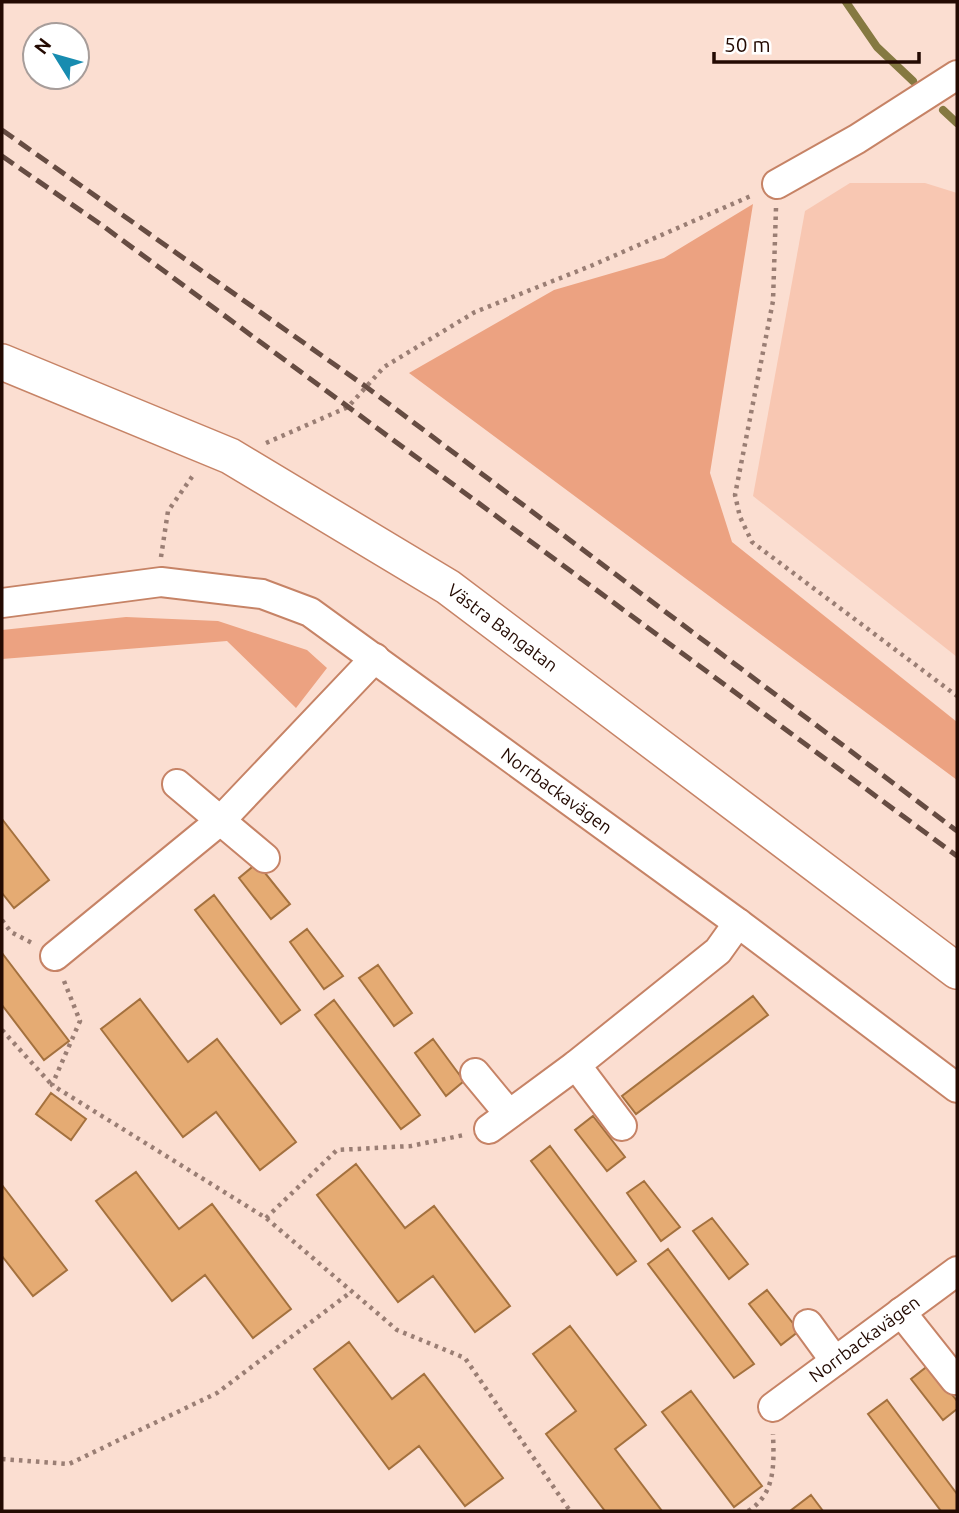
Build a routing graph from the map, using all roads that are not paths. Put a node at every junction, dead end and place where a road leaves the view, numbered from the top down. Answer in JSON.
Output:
{"nodes":[{"id":1,"x":957,"y":75,"type":"edge"},
{"id":2,"x":777,"y":184,"type":"road end"},
{"id":3,"x":2,"y":362,"type":"edge"},
{"id":4,"x":2,"y":603,"type":"edge"},
{"id":5,"x":375,"y":658,"type":"junction"},
{"id":6,"x":177,"y":784,"type":"dead end"},
{"id":7,"x":221,"y":820,"type":"junction"},
{"id":8,"x":265,"y":858,"type":"dead end"},
{"id":9,"x":738,"y":923,"type":"junction"},
{"id":10,"x":55,"y":956,"type":"road end"},
{"id":11,"x":957,"y":971,"type":"edge"},
{"id":12,"x":576,"y":1065,"type":"junction"},
{"id":13,"x":475,"y":1073,"type":"dead end"},
{"id":14,"x":957,"y":1088,"type":"edge"},
{"id":15,"x":622,"y":1126,"type":"dead end"},
{"id":16,"x":957,"y":1271,"type":"edge"},
{"id":17,"x":901,"y":1312,"type":"junction"},
{"id":18,"x":808,"y":1324,"type":"dead end"},
{"id":19,"x":835,"y":1362,"type":"junction"},
{"id":20,"x":955,"y":1380,"type":"dead end"},
{"id":21,"x":773,"y":1407,"type":"road end"}],
"edges":[{"from":1,"to":2,"type":"street"},
{"from":3,"to":11,"type":"street","name":"Västra Bangatan"},
{"from":4,"to":5,"type":"street","name":"Norrbackavägen"},
{"from":5,"to":7,"type":"street"},
{"from":5,"to":9,"type":"street","name":"Norrbackavägen"},
{"from":6,"to":7,"type":"street"},
{"from":7,"to":8,"type":"street"},
{"from":7,"to":10,"type":"street"},
{"from":9,"to":12,"type":"street"},
{"from":9,"to":14,"type":"street","name":"Norrbackavägen"},
{"from":12,"to":13,"type":"street"},
{"from":12,"to":15,"type":"street"},
{"from":16,"to":17,"type":"street","name":"Norrbackavägen"},
{"from":17,"to":19,"type":"street","name":"Norrbackavägen"},
{"from":17,"to":20,"type":"street"},
{"from":18,"to":19,"type":"street"},
{"from":19,"to":21,"type":"street","name":"Norrbackavägen"}]}
